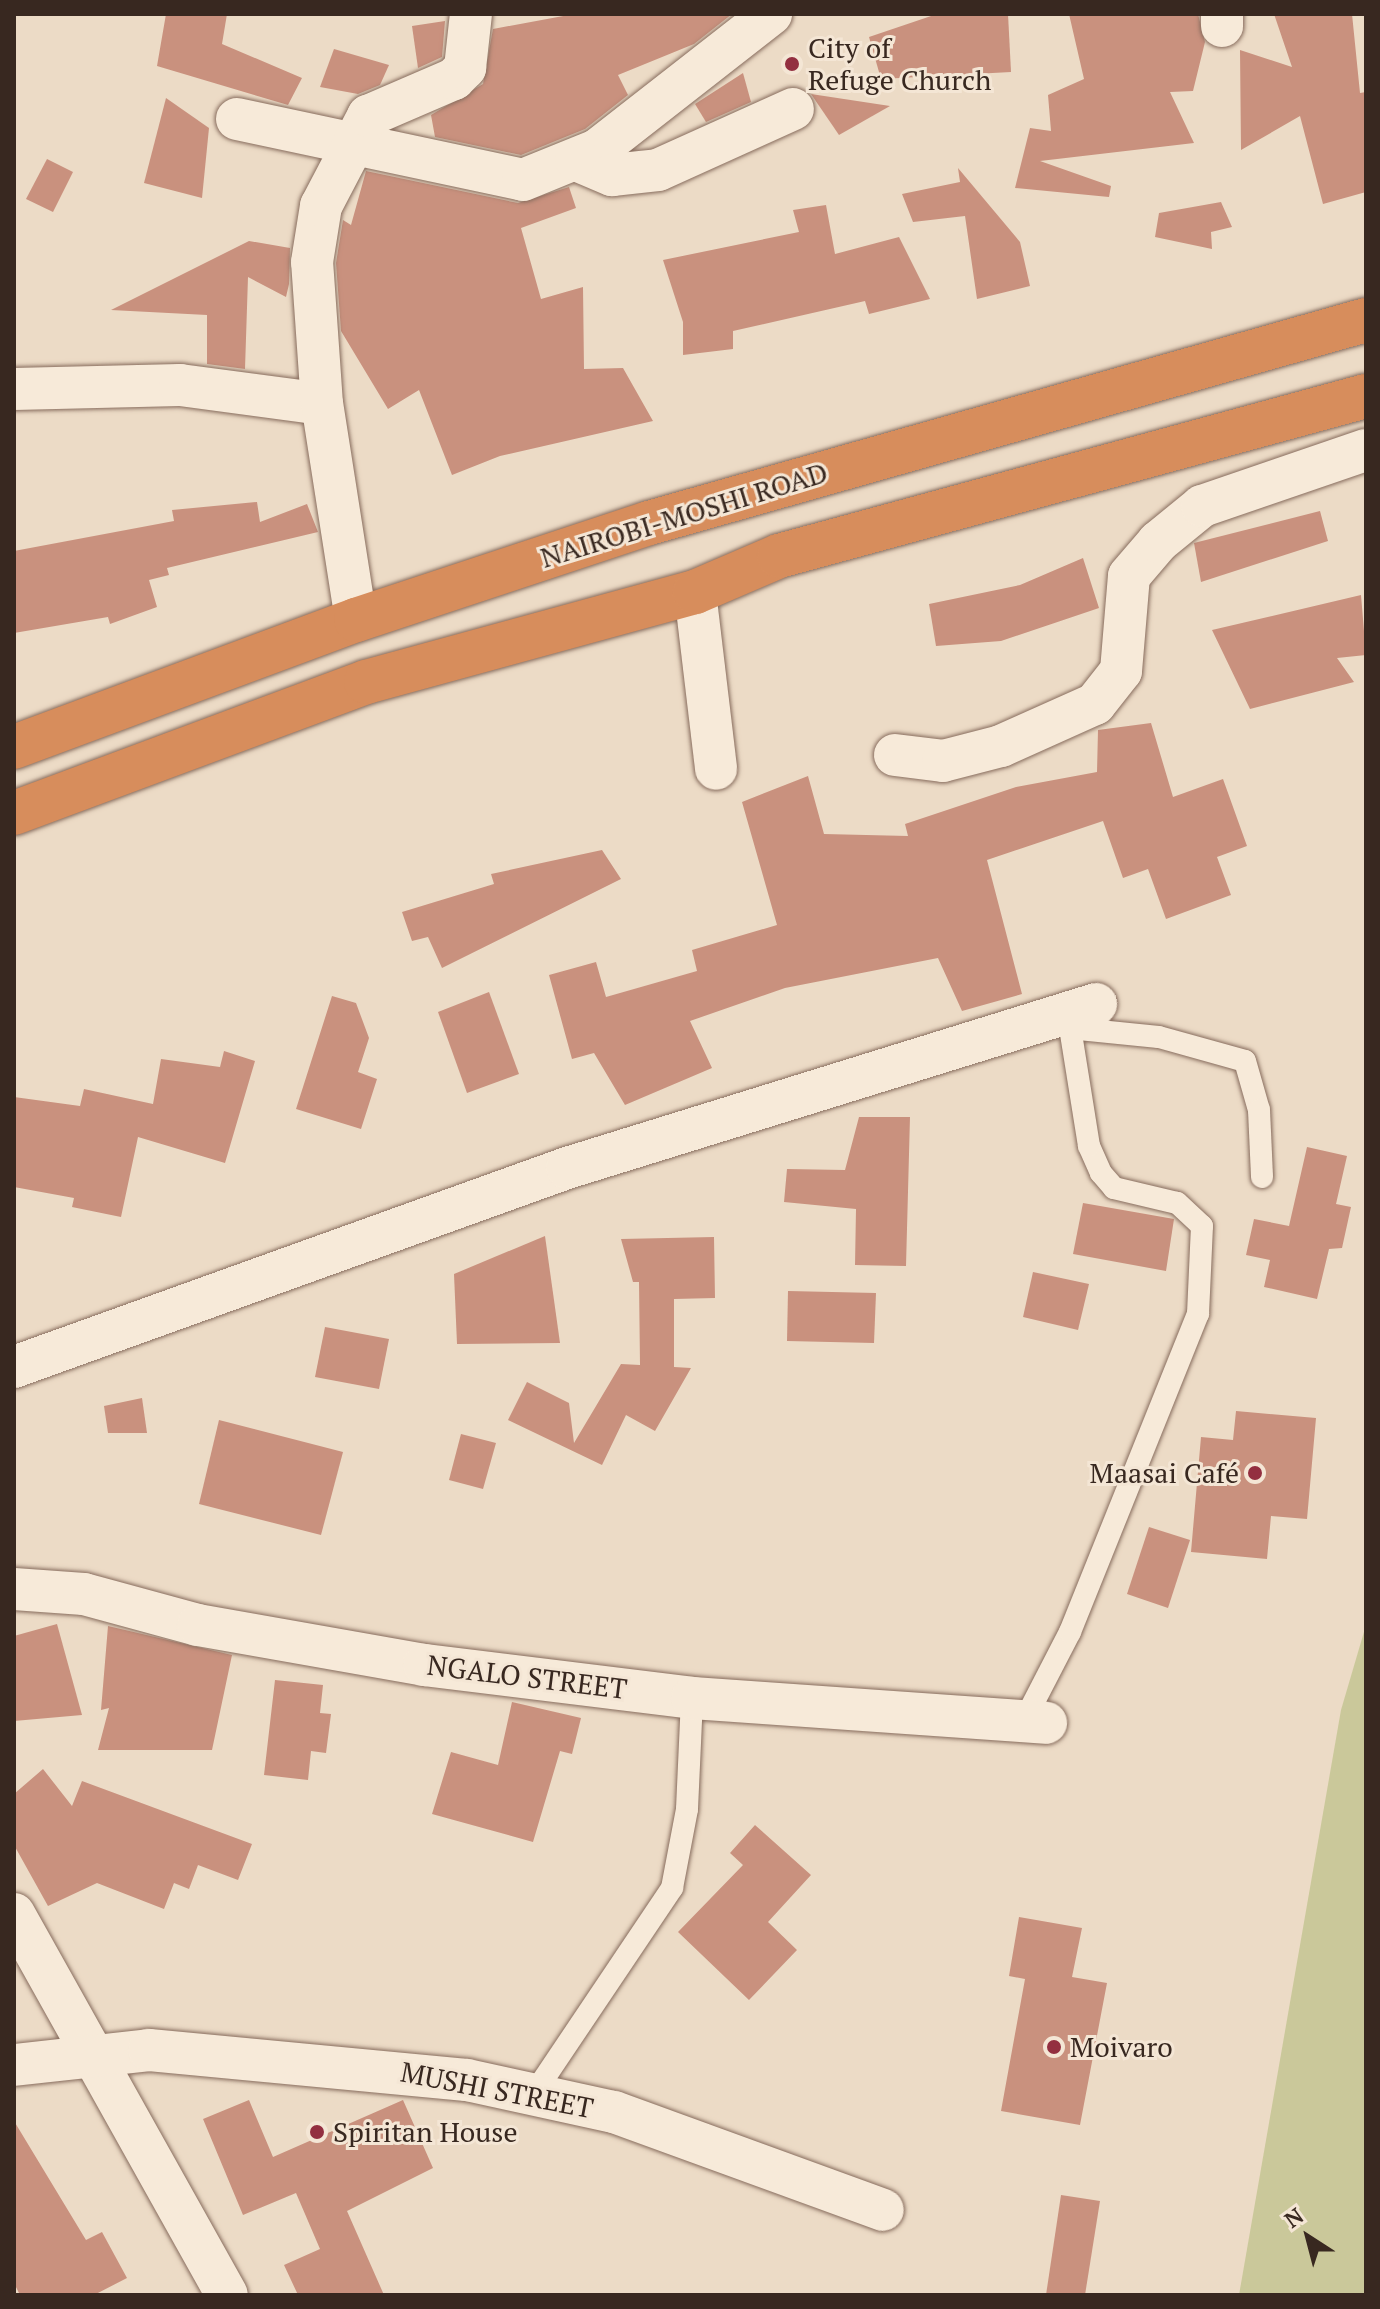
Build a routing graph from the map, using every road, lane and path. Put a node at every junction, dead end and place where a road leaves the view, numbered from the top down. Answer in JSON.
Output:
{"nodes":[{"id":1,"x":471,"y":14,"type":"edge"},
{"id":2,"x":771,"y":14,"type":"edge"},
{"id":3,"x":793,"y":109,"type":"dead end"},
{"id":4,"x":237,"y":119,"type":"dead end"},
{"id":5,"x":346,"y":147,"type":"junction"},
{"id":6,"x":576,"y":160,"type":"junction"},
{"id":7,"x":1366,"y":320,"type":"edge"},
{"id":8,"x":14,"y":389,"type":"edge"},
{"id":9,"x":1366,"y":396,"type":"edge"},
{"id":10,"x":322,"y":404,"type":"junction"},
{"id":11,"x":1366,"y":450,"type":"edge"},
{"id":12,"x":695,"y":592,"type":"junction"},
{"id":13,"x":356,"y":620,"type":"junction"},
{"id":14,"x":14,"y":747,"type":"edge"},
{"id":15,"x":895,"y":755,"type":"dead end"},
{"id":16,"x":716,"y":769,"type":"dead end"},
{"id":17,"x":14,"y":813,"type":"edge"},
{"id":18,"x":1077,"y":1013,"type":"junction"},
{"id":19,"x":1262,"y":1177,"type":"dead end"},
{"id":20,"x":14,"y":1367,"type":"edge"},
{"id":21,"x":14,"y":1589,"type":"edge"},
{"id":22,"x":692,"y":1698,"type":"junction"},
{"id":23,"x":1035,"y":1722,"type":"joint"},
{"id":24,"x":14,"y":1914,"type":"edge"},
{"id":25,"x":94,"y":2053,"type":"junction"},
{"id":26,"x":14,"y":2065,"type":"edge"},
{"id":27,"x":535,"y":2092,"type":"junction"},
{"id":28,"x":883,"y":2210,"type":"dead end"},
{"id":29,"x":227,"y":2295,"type":"edge"}],
"edges":[{"from":1,"to":5,"type":"street"},
{"from":2,"to":6,"type":"street"},
{"from":3,"to":6,"type":"street"},
{"from":4,"to":5,"type":"street"},
{"from":5,"to":6,"type":"street"},
{"from":5,"to":10,"type":"street"},
{"from":7,"to":13,"type":"highway","name":"NAIROBI-MOSHI ROAD"},
{"from":8,"to":10,"type":"street"},
{"from":9,"to":12,"type":"highway"},
{"from":10,"to":13,"type":"street"},
{"from":11,"to":15,"type":"street"},
{"from":12,"to":16,"type":"street"},
{"from":12,"to":17,"type":"highway"},
{"from":13,"to":14,"type":"highway","name":"NAIROBI-MOSHI ROAD"},
{"from":18,"to":19,"type":"lane"},
{"from":18,"to":20,"type":"street"},
{"from":18,"to":23,"type":"lane"},
{"from":21,"to":22,"type":"street","name":"NGALO STREET"},
{"from":22,"to":23,"type":"street","name":"NGALO STREET"},
{"from":22,"to":27,"type":"lane"},
{"from":24,"to":25,"type":"street"},
{"from":25,"to":26,"type":"street","name":"MUSHI STREET"},
{"from":25,"to":27,"type":"street","name":"MUSHI STREET"},
{"from":25,"to":29,"type":"street"},
{"from":27,"to":28,"type":"street","name":"MUSHI STREET"}]}
